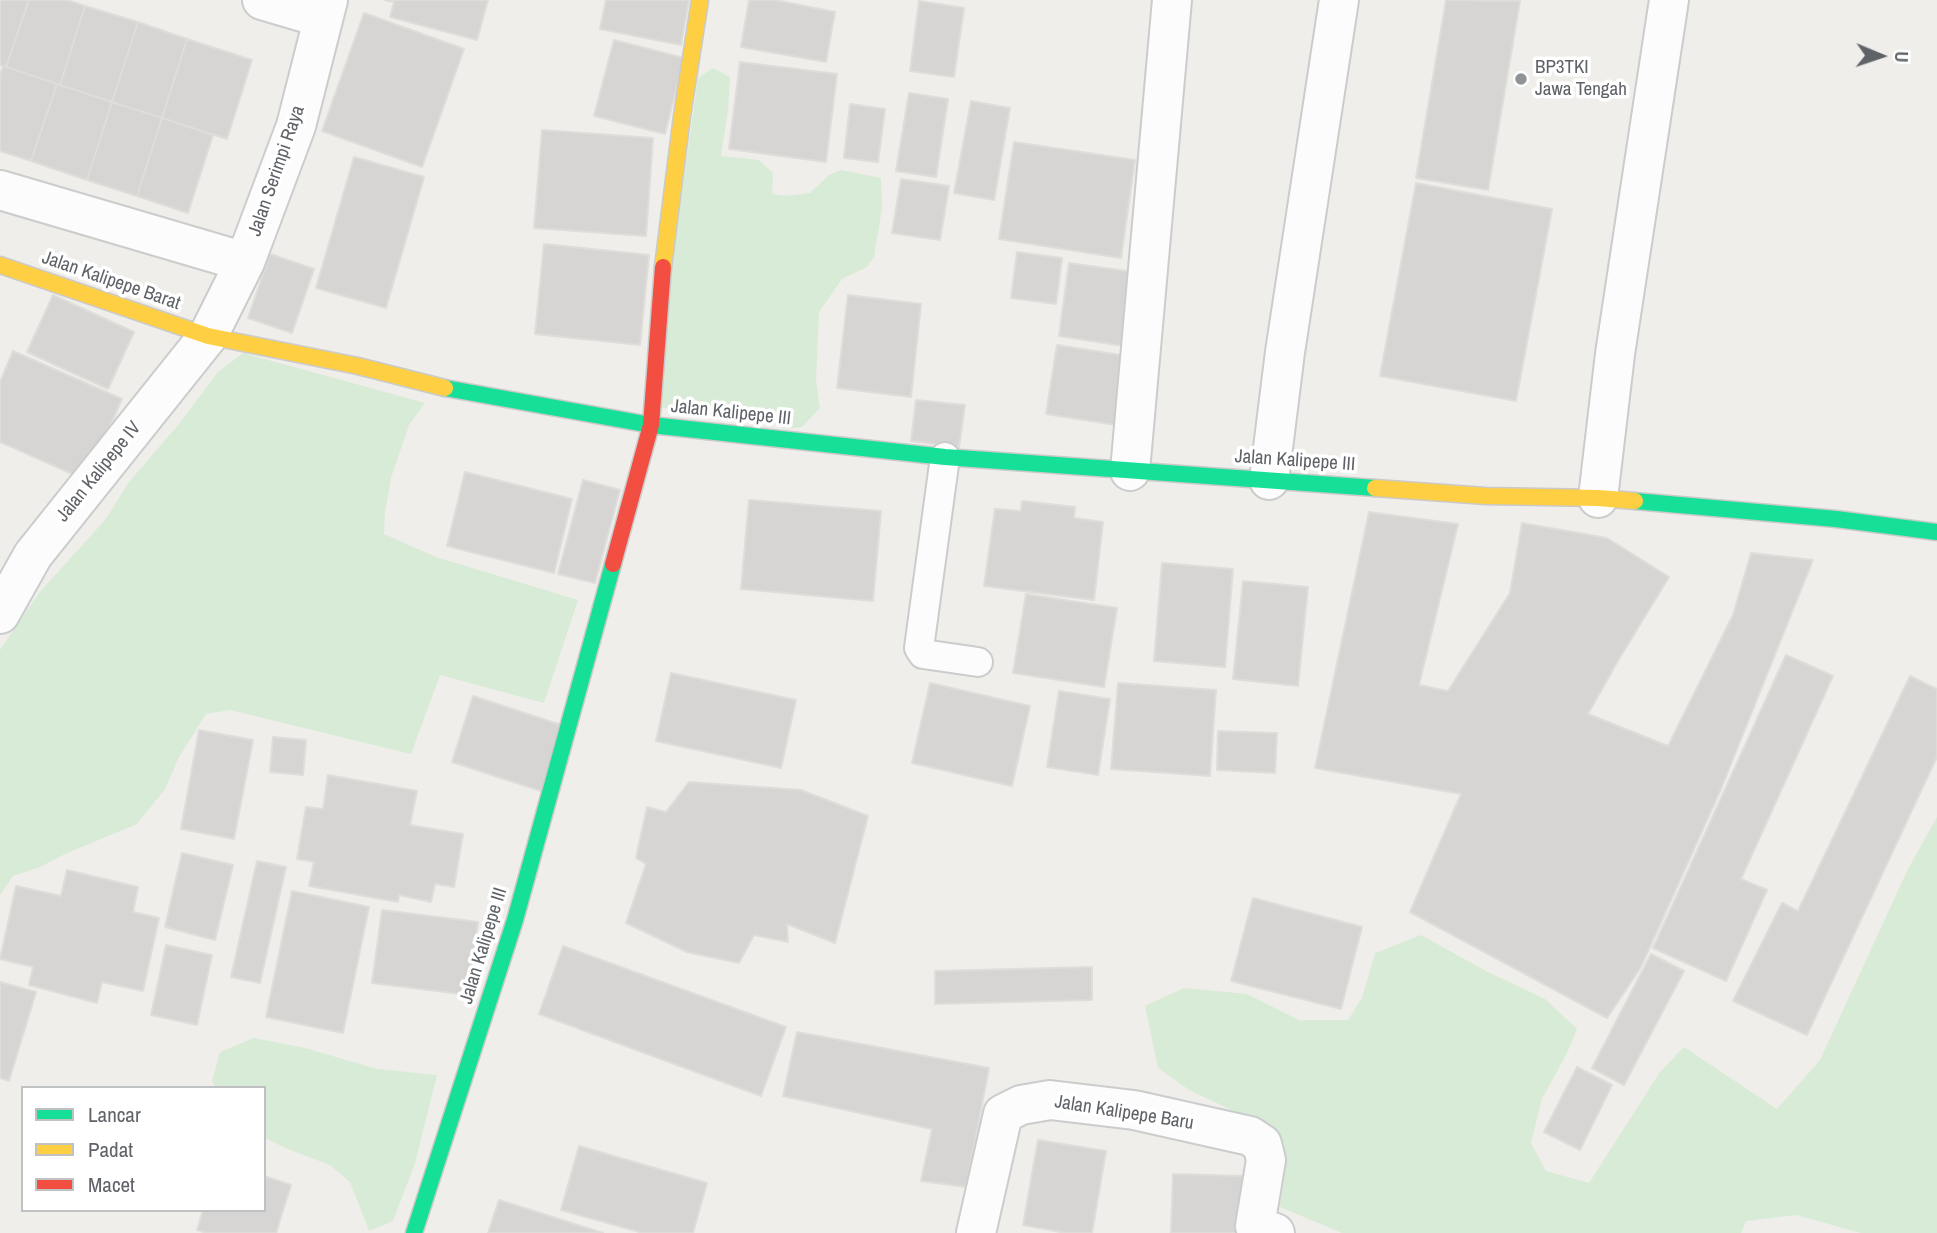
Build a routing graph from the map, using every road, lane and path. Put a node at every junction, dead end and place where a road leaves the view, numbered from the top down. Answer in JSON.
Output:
{"nodes":[{"id":1,"x":262,"y":0,"type":"edge"},
{"id":2,"x":700,"y":0,"type":"edge"},
{"id":3,"x":1172,"y":0,"type":"edge"},
{"id":4,"x":1339,"y":0,"type":"edge"},
{"id":5,"x":1670,"y":0,"type":"edge"},
{"id":6,"x":326,"y":9,"type":"edge"},
{"id":7,"x":0,"y":190,"type":"edge"},
{"id":8,"x":245,"y":262,"type":"junction"},
{"id":9,"x":0,"y":265,"type":"edge"},
{"id":10,"x":208,"y":336,"type":"junction"},
{"id":11,"x":651,"y":425,"type":"junction"},
{"id":12,"x":944,"y":457,"type":"junction"},
{"id":13,"x":1130,"y":471,"type":"junction"},
{"id":14,"x":1269,"y":480,"type":"junction"},
{"id":15,"x":1598,"y":498,"type":"junction"},
{"id":16,"x":1937,"y":532,"type":"edge"},
{"id":17,"x":0,"y":614,"type":"edge"},
{"id":18,"x":978,"y":662,"type":"dead end"},
{"id":19,"x":414,"y":1233,"type":"edge"},
{"id":20,"x":976,"y":1233,"type":"edge"},
{"id":21,"x":1275,"y":1233,"type":"edge"}],
"edges":[{"from":1,"to":6,"type":"street"},
{"from":2,"to":11,"type":"street","name":"Jalan Kalipepe III"},
{"from":3,"to":13,"type":"street"},
{"from":4,"to":14,"type":"street"},
{"from":5,"to":15,"type":"street"},
{"from":6,"to":8,"type":"street","name":"Jalan Serimpi Raya"},
{"from":7,"to":8,"type":"street"},
{"from":8,"to":10,"type":"street","name":"Jalan Serimpi Raya"},
{"from":9,"to":10,"type":"street","name":"Jalan Kalipepe Barat"},
{"from":10,"to":11,"type":"street","name":"Jalan Kalipepe III"},
{"from":10,"to":17,"type":"street","name":"Jalan Kalipepe IV"},
{"from":11,"to":12,"type":"street","name":"Jalan Kalipepe III"},
{"from":11,"to":19,"type":"street","name":"Jalan Kalipepe III"},
{"from":12,"to":13,"type":"street","name":"Jalan Kalipepe III"},
{"from":12,"to":18,"type":"lane"},
{"from":13,"to":14,"type":"street","name":"Jalan Kalipepe III"},
{"from":14,"to":15,"type":"street","name":"Jalan Kalipepe III"},
{"from":15,"to":16,"type":"street","name":"Jalan Kalipepe III"},
{"from":20,"to":21,"type":"street","name":"Jalan Kalipepe Baru"}]}
